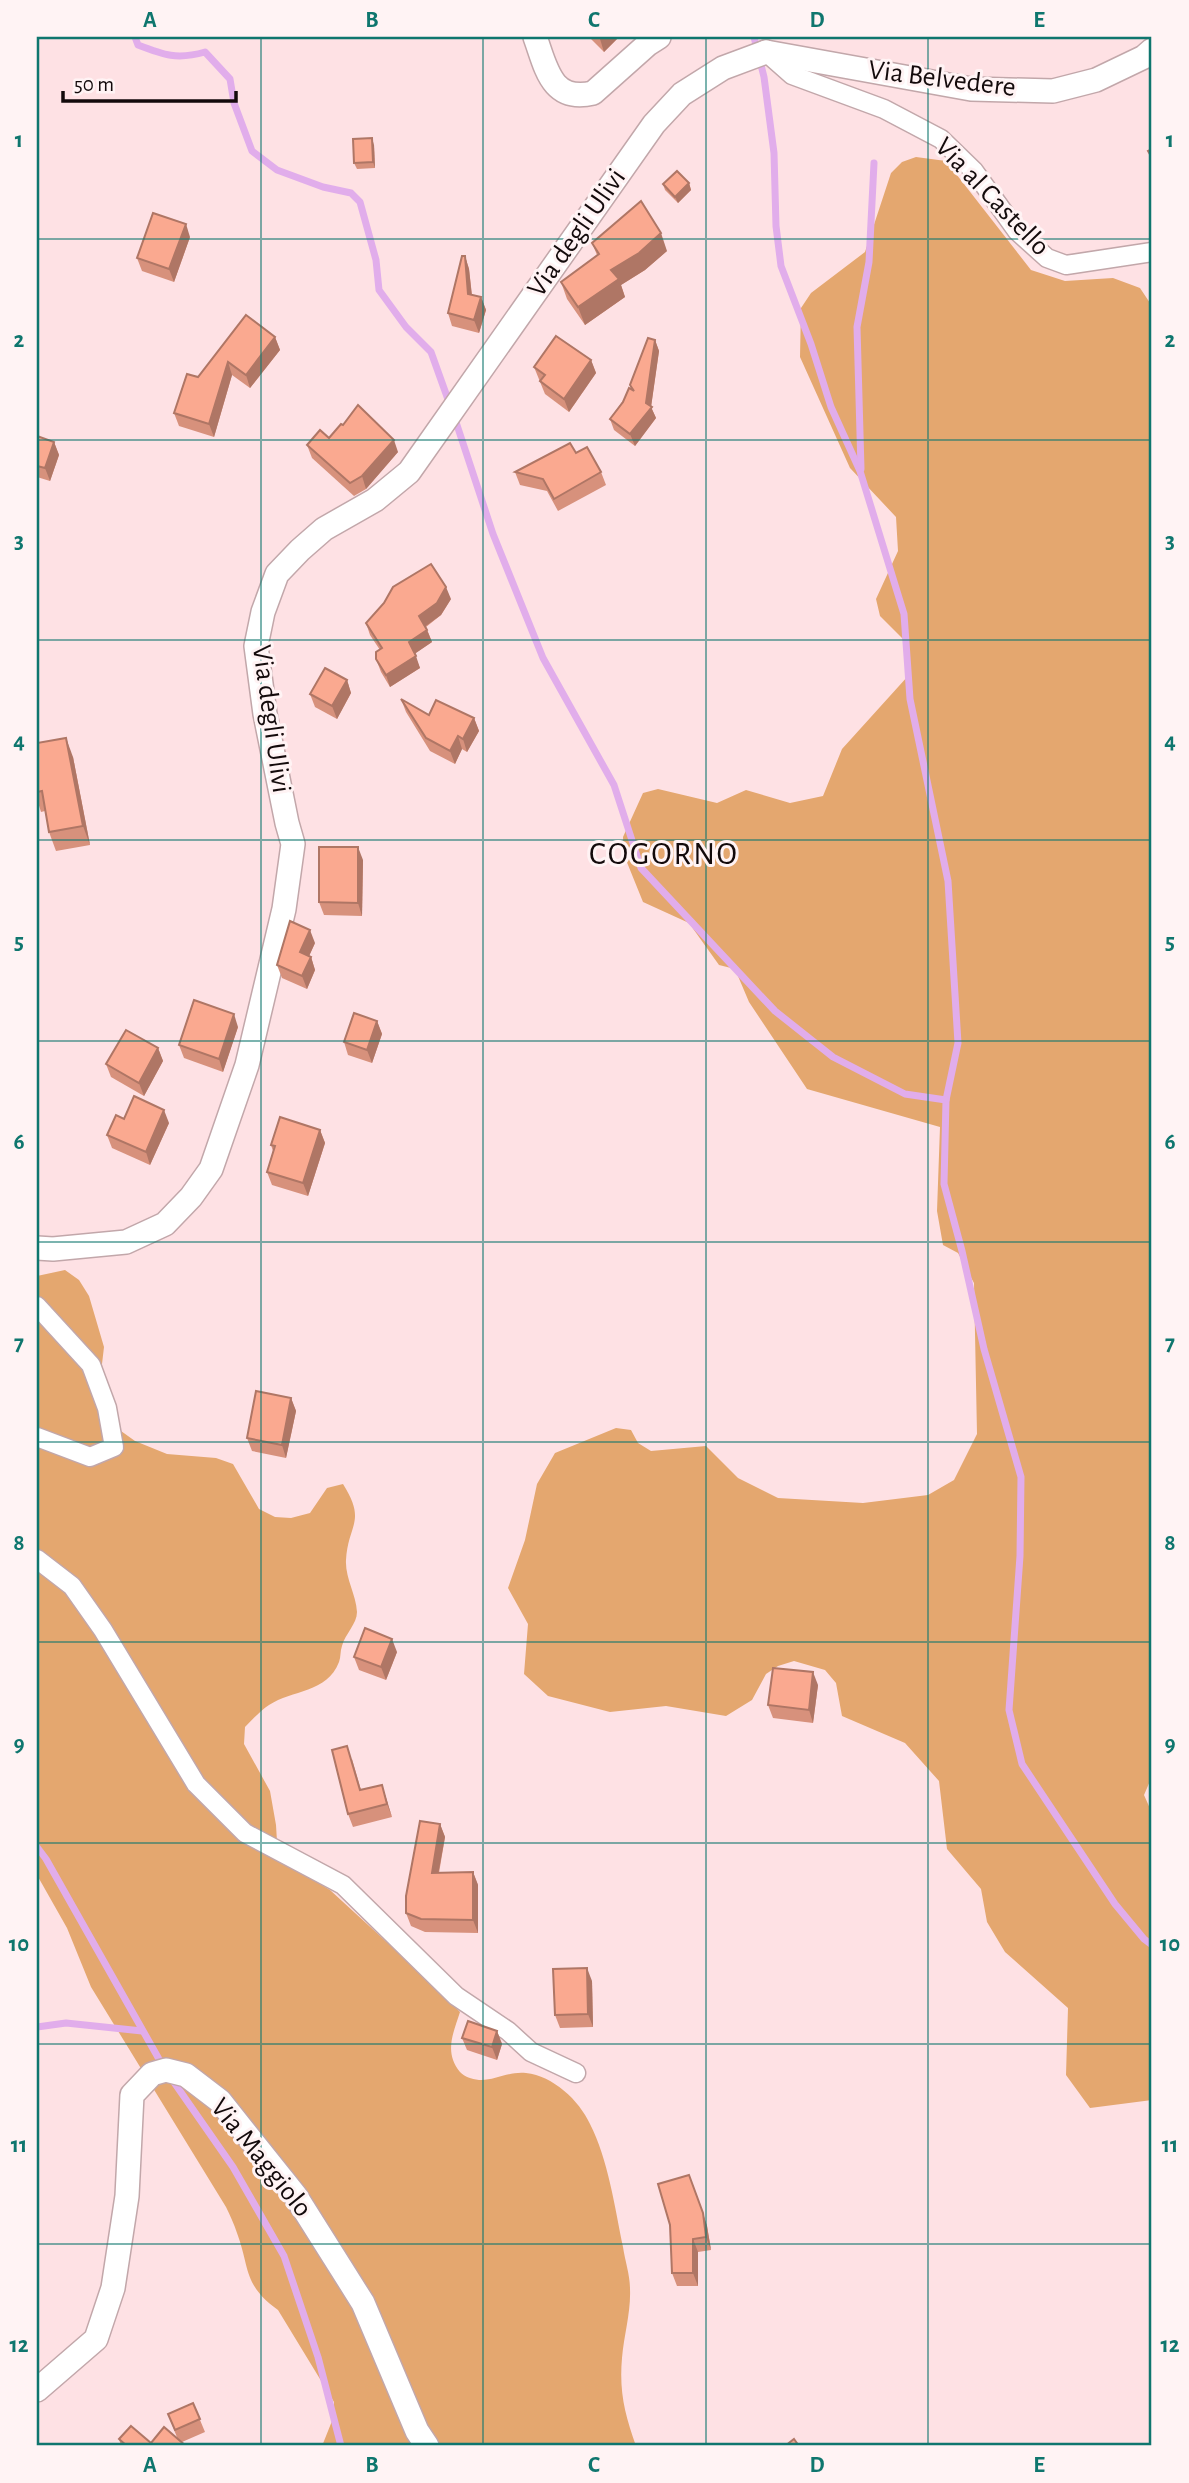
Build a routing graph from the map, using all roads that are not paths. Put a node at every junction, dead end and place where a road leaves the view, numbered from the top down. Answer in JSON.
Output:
{"nodes":[{"id":1,"x":535,"y":37,"type":"edge"},
{"id":2,"x":659,"y":37,"type":"edge"},
{"id":3,"x":762,"y":44,"type":"edge"},
{"id":4,"x":1152,"y":50,"type":"edge"},
{"id":5,"x":1152,"y":252,"type":"edge"},
{"id":6,"x":37,"y":1248,"type":"edge"},
{"id":7,"x":37,"y":1306,"type":"edge"},
{"id":8,"x":37,"y":1437,"type":"edge"},
{"id":9,"x":37,"y":1559,"type":"edge"},
{"id":10,"x":576,"y":2073,"type":"dead end"},
{"id":11,"x":37,"y":2390,"type":"edge"},
{"id":12,"x":427,"y":2446,"type":"edge"}],
"edges":[{"from":1,"to":2,"type":"street"},
{"from":3,"to":4,"type":"street","name":"Via Belvedere"},
{"from":3,"to":5,"type":"street","name":"Via al Castello"},
{"from":3,"to":6,"type":"street","name":"Via degli Ulivi"},
{"from":7,"to":8,"type":"street"},
{"from":9,"to":10,"type":"street"},
{"from":11,"to":12,"type":"street","name":"Via Maggiolo"}]}
